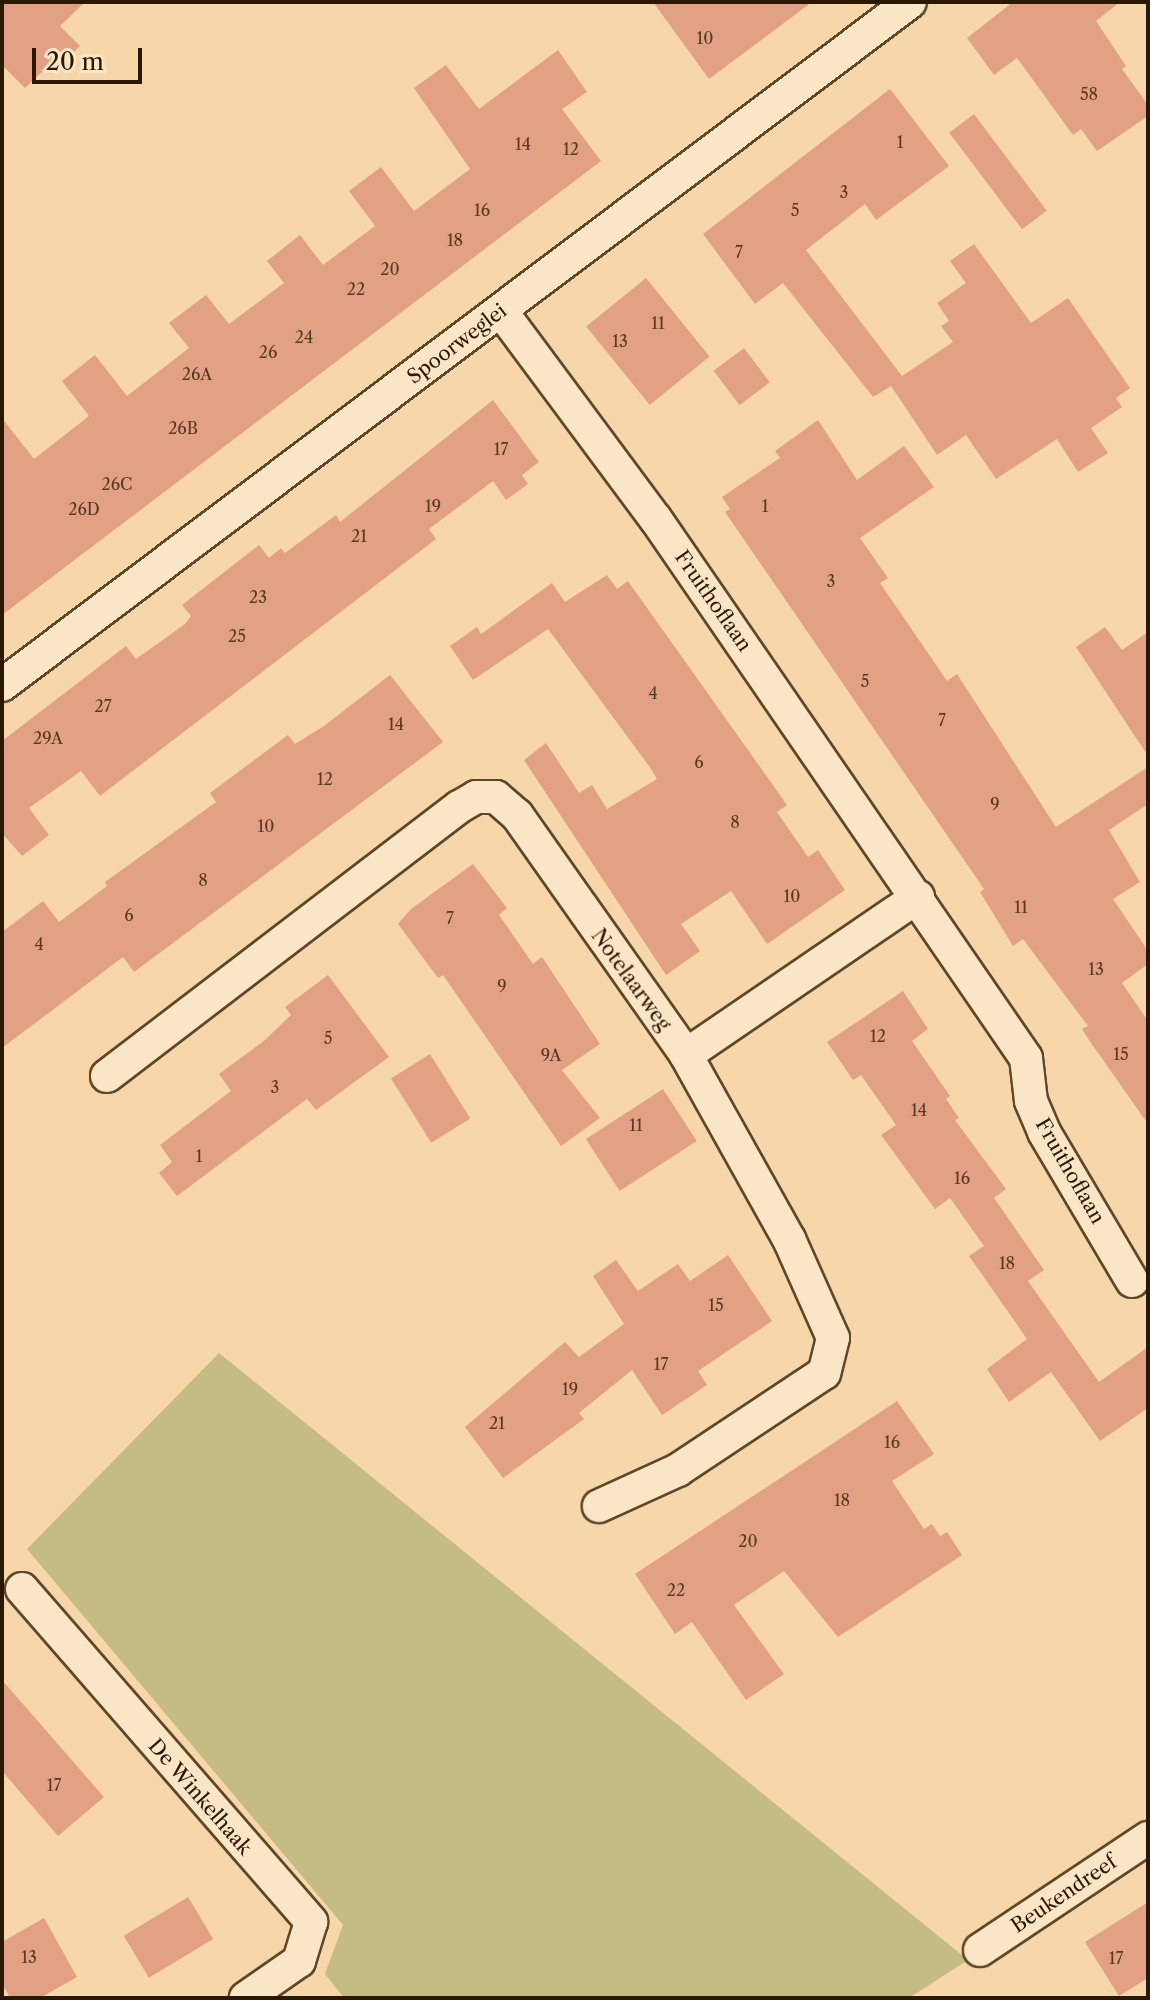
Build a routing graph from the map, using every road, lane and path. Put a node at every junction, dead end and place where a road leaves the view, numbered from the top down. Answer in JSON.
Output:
{"nodes":[{"id":1,"x":910,"y":2,"type":"edge"},
{"id":2,"x":501,"y":311,"type":"junction"},
{"id":3,"x":2,"y":685,"type":"edge"},
{"id":4,"x":918,"y":897,"type":"junction"},
{"id":5,"x":686,"y":1055,"type":"junction"},
{"id":6,"x":107,"y":1076,"type":"dead end"},
{"id":7,"x":1132,"y":1281,"type":"dead end"},
{"id":8,"x":599,"y":1506,"type":"dead end"},
{"id":9,"x":22,"y":1589,"type":"dead end"},
{"id":10,"x":1148,"y":1838,"type":"edge"},
{"id":11,"x":980,"y":1950,"type":"dead end"},
{"id":12,"x":246,"y":1998,"type":"edge"}],
"edges":[{"from":1,"to":2,"type":"street","name":"Spoorweglei"},
{"from":2,"to":3,"type":"street","name":"Spoorweglei"},
{"from":2,"to":4,"type":"street","name":"Fruithoflaan"},
{"from":4,"to":5,"type":"street"},
{"from":4,"to":7,"type":"street","name":"Fruithoflaan"},
{"from":5,"to":6,"type":"street","name":"Notelaarweg"},
{"from":5,"to":8,"type":"street","name":"Notelaarweg"},
{"from":9,"to":12,"type":"street","name":"De Winkelhaak"},
{"from":10,"to":11,"type":"street","name":"Beukendreef"}]}
